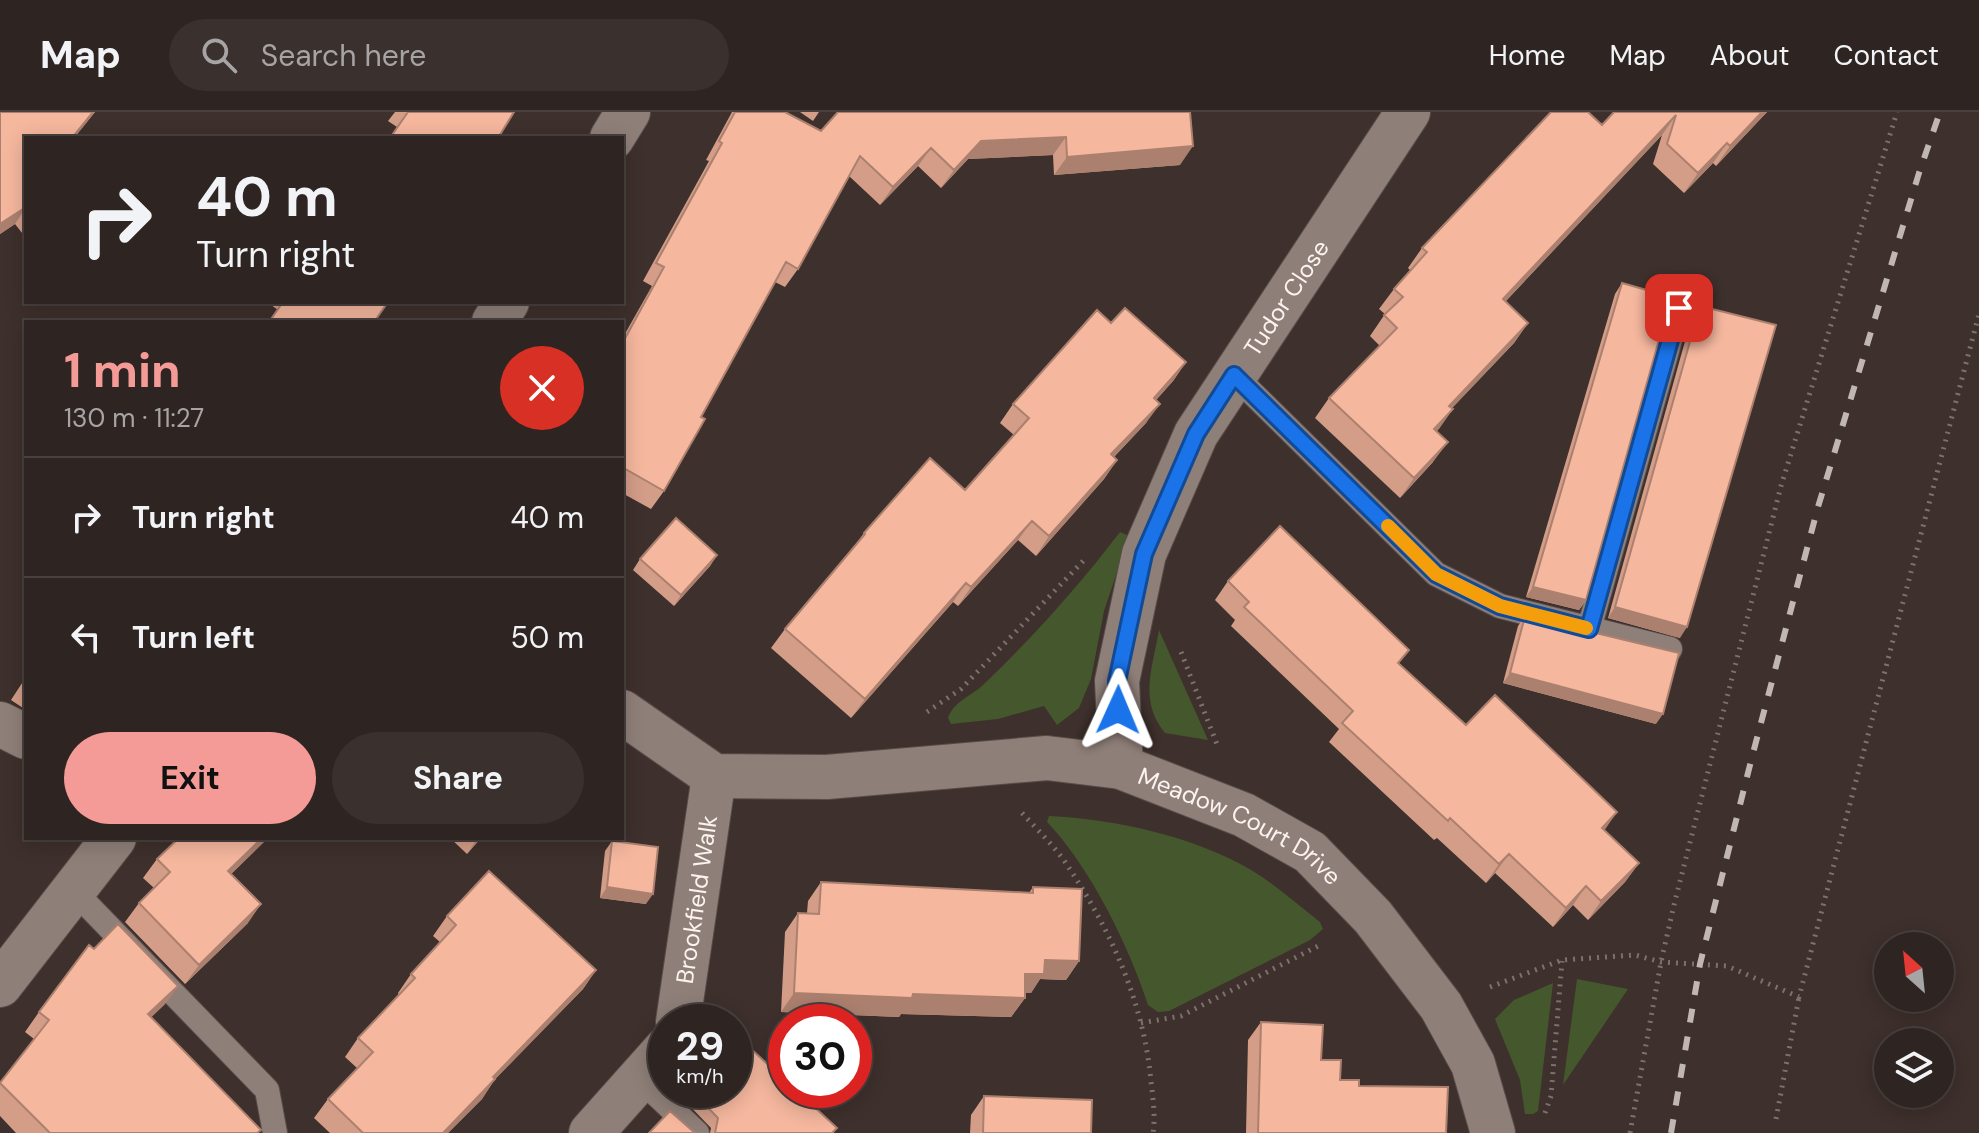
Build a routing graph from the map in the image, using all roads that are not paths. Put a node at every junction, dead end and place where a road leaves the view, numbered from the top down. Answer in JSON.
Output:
{"nodes":[{"id":1,"x":628,"y":112,"type":"edge"},
{"id":2,"x":1408,"y":112,"type":"edge"},
{"id":3,"x":613,"y":136,"type":"edge"},
{"id":4,"x":1679,"y":308,"type":"dead end"},
{"id":5,"x":1234,"y":375,"type":"junction"},
{"id":6,"x":1589,"y":629,"type":"junction"},
{"id":7,"x":1670,"y":649,"type":"edge"},
{"id":8,"x":624,"y":713,"type":"edge"},
{"id":9,"x":0,"y":724,"type":"edge"},
{"id":10,"x":24,"y":736,"type":"edge"},
{"id":11,"x":1121,"y":767,"type":"junction"},
{"id":12,"x":714,"y":776,"type":"junction"},
{"id":13,"x":112,"y":840,"type":"edge"},
{"id":14,"x":73,"y":890,"type":"junction"},
{"id":15,"x":0,"y":985,"type":"edge"},
{"id":16,"x":681,"y":1004,"type":"edge"},
{"id":17,"x":648,"y":1070,"type":"edge"},
{"id":18,"x":681,"y":1108,"type":"edge"},
{"id":19,"x":275,"y":1133,"type":"edge"},
{"id":20,"x":591,"y":1133,"type":"edge"},
{"id":21,"x":697,"y":1133,"type":"edge"},
{"id":22,"x":1493,"y":1133,"type":"edge"}],
"edges":[{"from":1,"to":3,"type":"street"},
{"from":2,"to":5,"type":"street","name":"Tudor Close"},
{"from":4,"to":6,"type":"lane"},
{"from":5,"to":6,"type":"lane"},
{"from":5,"to":11,"type":"street","name":"Tudor Close"},
{"from":6,"to":7,"type":"lane"},
{"from":8,"to":12,"type":"street"},
{"from":9,"to":10,"type":"street"},
{"from":11,"to":12,"type":"street","name":"Meadow Court Drive"},
{"from":11,"to":22,"type":"street","name":"Meadow Court Drive"},
{"from":12,"to":16,"type":"street","name":"Brookfield Walk"},
{"from":13,"to":14,"type":"street"},
{"from":14,"to":15,"type":"street"},
{"from":14,"to":19,"type":"lane"},
{"from":17,"to":20,"type":"street"},
{"from":18,"to":21,"type":"lane"}]}
